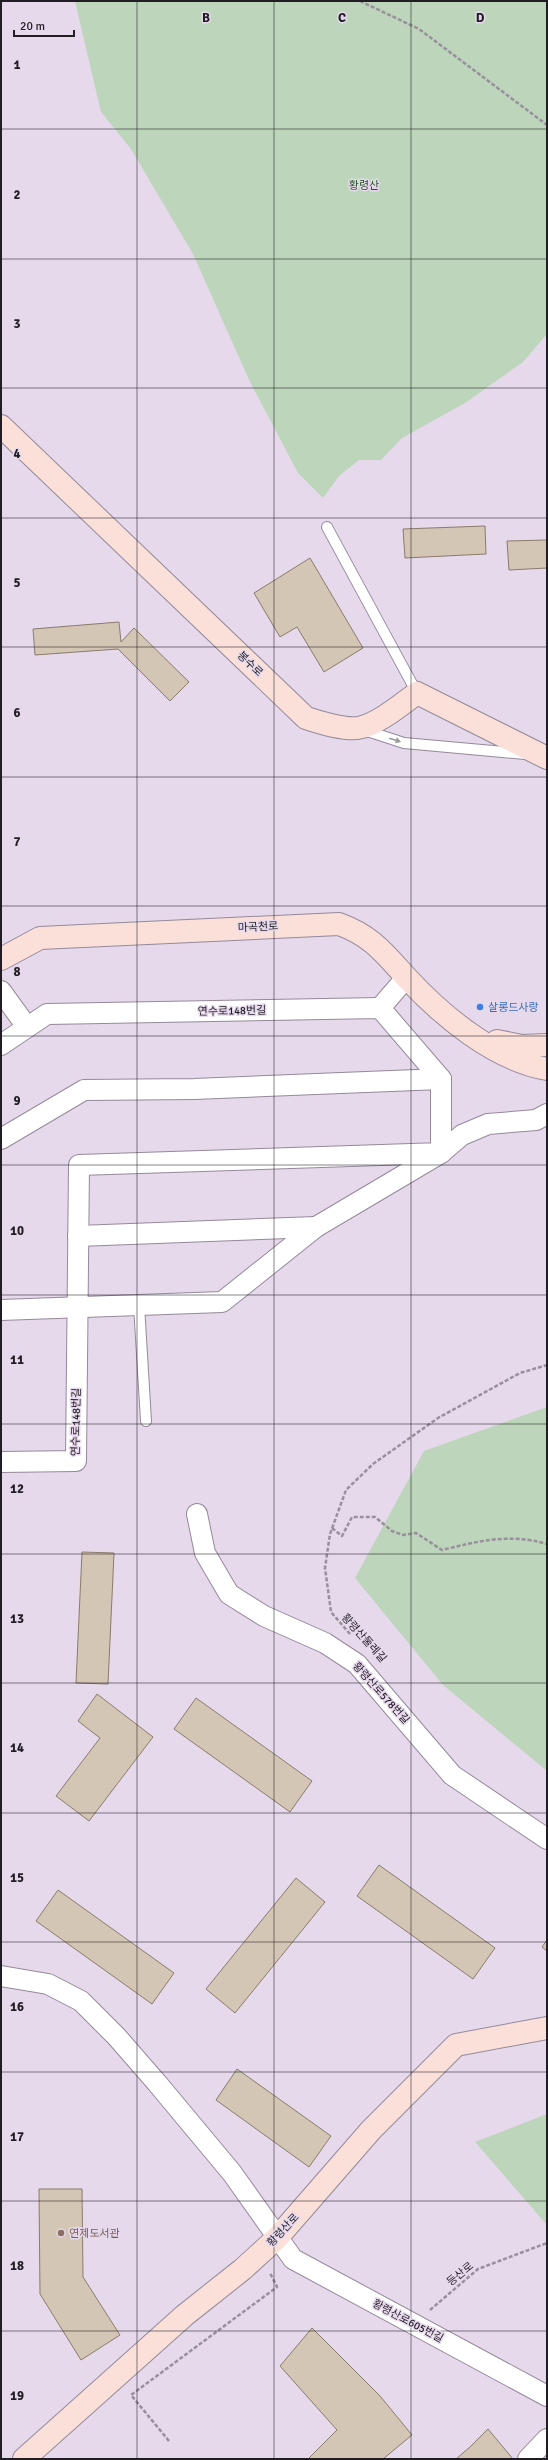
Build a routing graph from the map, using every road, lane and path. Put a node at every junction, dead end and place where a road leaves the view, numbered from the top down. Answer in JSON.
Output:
{"nodes":[{"id":1,"x":360,"y":1,"type":"edge"},
{"id":2,"x":547,"y":126,"type":"edge"},
{"id":3,"x":1,"y":426,"type":"edge"},
{"id":4,"x":327,"y":527,"type":"dead end"},
{"id":5,"x":417,"y":693,"type":"junction"},
{"id":6,"x":358,"y":728,"type":"junction"},
{"id":7,"x":544,"y":757,"type":"edge"},
{"id":8,"x":1,"y":958,"type":"edge"},
{"id":9,"x":406,"y":978,"type":"junction"},
{"id":10,"x":1,"y":991,"type":"edge"},
{"id":11,"x":380,"y":1008,"type":"junction"},
{"id":12,"x":27,"y":1027,"type":"junction"},
{"id":13,"x":478,"y":1039,"type":"junction"},
{"id":14,"x":1,"y":1045,"type":"edge"},
{"id":15,"x":547,"y":1045,"type":"edge"},
{"id":16,"x":547,"y":1069,"type":"edge"},
{"id":17,"x":441,"y":1079,"type":"junction"},
{"id":18,"x":547,"y":1114,"type":"edge"},
{"id":19,"x":1,"y":1139,"type":"edge"},
{"id":20,"x":441,"y":1153,"type":"junction"},
{"id":21,"x":316,"y":1227,"type":"junction"},
{"id":22,"x":78,"y":1236,"type":"junction"},
{"id":23,"x":139,"y":1305,"type":"junction"},
{"id":24,"x":77,"y":1308,"type":"junction"},
{"id":25,"x":1,"y":1310,"type":"edge"},
{"id":26,"x":547,"y":1365,"type":"edge"},
{"id":27,"x":146,"y":1421,"type":"dead end"},
{"id":28,"x":1,"y":1462,"type":"edge"},
{"id":29,"x":196,"y":1514,"type":"dead end"},
{"id":30,"x":332,"y":1528,"type":"junction"},
{"id":31,"x":547,"y":1544,"type":"edge"},
{"id":32,"x":351,"y":1635,"type":"dead end"},
{"id":33,"x":547,"y":1839,"type":"edge"},
{"id":34,"x":1,"y":1976,"type":"edge"},
{"id":35,"x":547,"y":2028,"type":"edge"},
{"id":36,"x":277,"y":2238,"type":"junction"},
{"id":37,"x":547,"y":2243,"type":"edge"},
{"id":38,"x":260,"y":2253,"type":"junction"},
{"id":39,"x":414,"y":2324,"type":"junction"},
{"id":40,"x":547,"y":2396,"type":"edge"},
{"id":41,"x":547,"y":2439,"type":"edge"},
{"id":42,"x":169,"y":2440,"type":"dead end"},
{"id":43,"x":24,"y":2459,"type":"edge"},
{"id":44,"x":528,"y":2459,"type":"edge"}],
"edges":[{"from":1,"to":2,"type":"path"},
{"from":3,"to":6,"type":"street","name":"봉수로"},
{"from":4,"to":5,"type":"lane"},
{"from":5,"to":6,"type":"street"},
{"from":5,"to":7,"type":"street"},
{"from":6,"to":7,"type":"lane","one_way":true},
{"from":8,"to":9,"type":"street","name":"마곡천로"},
{"from":9,"to":11,"type":"street"},
{"from":9,"to":13,"type":"street","name":"마곡천로"},
{"from":10,"to":12,"type":"street"},
{"from":11,"to":12,"type":"street","name":"연수로148번길"},
{"from":11,"to":17,"type":"street"},
{"from":12,"to":14,"type":"street","name":"연수로148번길"},
{"from":13,"to":15,"type":"street","name":"마곡천로"},
{"from":13,"to":16,"type":"street","name":"마곡천로"},
{"from":17,"to":19,"type":"street"},
{"from":17,"to":20,"type":"street"},
{"from":18,"to":20,"type":"street"},
{"from":20,"to":21,"type":"street"},
{"from":20,"to":22,"type":"street","name":"연수로148번길"},
{"from":21,"to":22,"type":"street"},
{"from":21,"to":23,"type":"street"},
{"from":22,"to":24,"type":"street","name":"연수로148번길"},
{"from":23,"to":24,"type":"street"},
{"from":23,"to":27,"type":"lane"},
{"from":24,"to":25,"type":"street"},
{"from":24,"to":28,"type":"street","name":"연수로148번길"},
{"from":26,"to":30,"type":"path","name":"황령산둘레길"},
{"from":29,"to":33,"type":"street","name":"황령산로578번길"},
{"from":30,"to":31,"type":"path"},
{"from":30,"to":32,"type":"path","name":"황령산둘레길"},
{"from":34,"to":36,"type":"street","name":"황령산로605번길"},
{"from":35,"to":36,"type":"street","name":"황령산로"},
{"from":36,"to":38,"type":"street","name":"황령산로"},
{"from":36,"to":39,"type":"street","name":"황령산로605번길"},
{"from":37,"to":39,"type":"path","name":"등산로"},
{"from":38,"to":42,"type":"path"},
{"from":38,"to":43,"type":"street","name":"황령산로"},
{"from":39,"to":40,"type":"street","name":"황령산로605번길"},
{"from":41,"to":44,"type":"street"}]}
